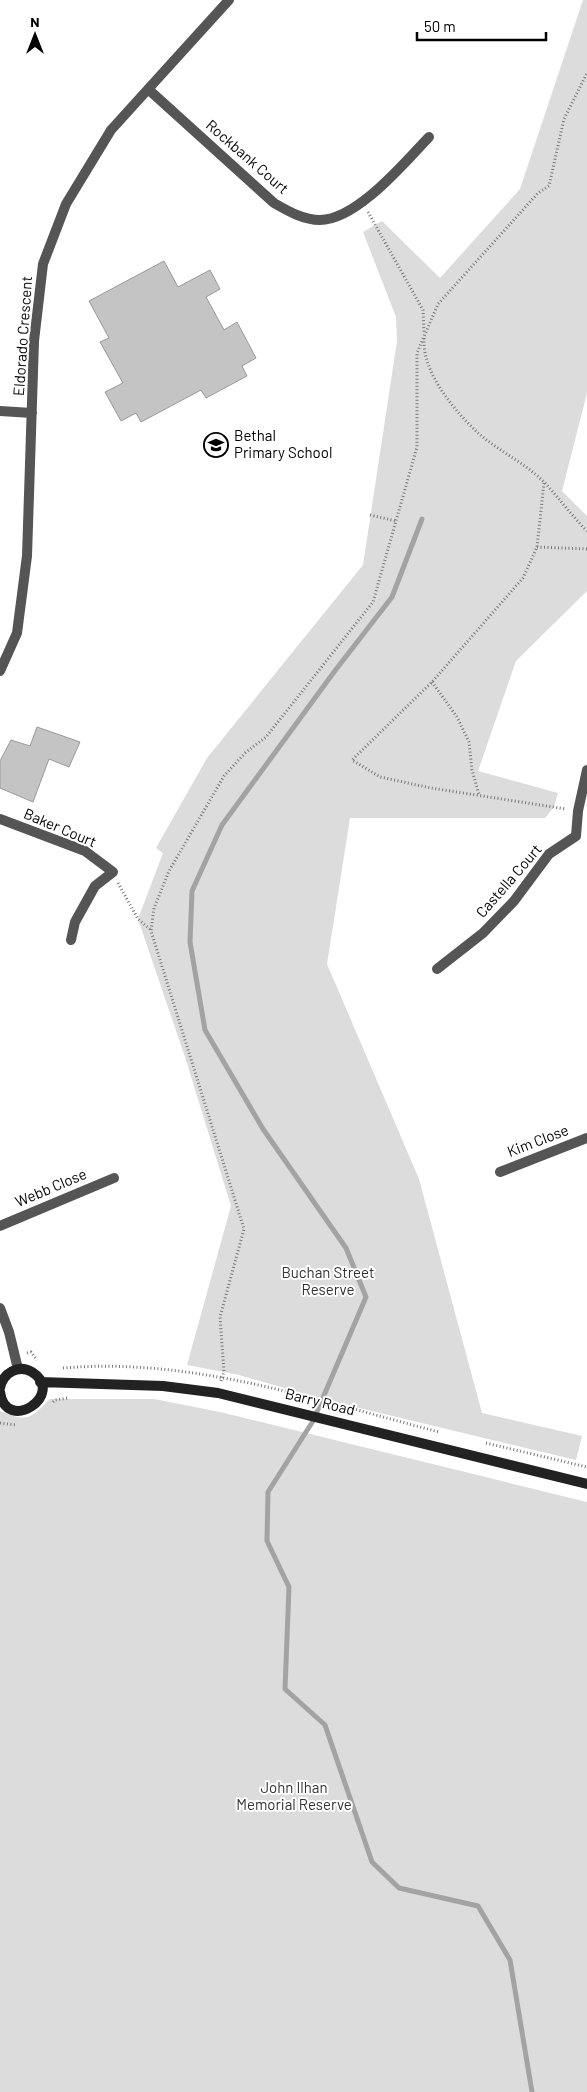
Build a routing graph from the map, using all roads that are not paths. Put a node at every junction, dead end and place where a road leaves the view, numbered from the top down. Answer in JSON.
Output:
{"nodes":[{"id":1,"x":229,"y":0,"type":"edge"},
{"id":2,"x":148,"y":89,"type":"junction"},
{"id":3,"x":429,"y":137,"type":"dead end"},
{"id":4,"x":0,"y":411,"type":"edge"},
{"id":5,"x":32,"y":413,"type":"junction"},
{"id":6,"x":0,"y":671,"type":"edge"},
{"id":7,"x":587,"y":770,"type":"edge"},
{"id":8,"x":0,"y":819,"type":"edge"},
{"id":9,"x":71,"y":940,"type":"dead end"},
{"id":10,"x":437,"y":969,"type":"dead end"},
{"id":11,"x":587,"y":1138,"type":"edge"},
{"id":12,"x":500,"y":1172,"type":"dead end"},
{"id":13,"x":114,"y":1178,"type":"dead end"},
{"id":14,"x":0,"y":1226,"type":"edge"},
{"id":15,"x":0,"y":1308,"type":"edge"},
{"id":16,"x":18,"y":1369,"type":"junction"},
{"id":17,"x":40,"y":1382,"type":"junction"},
{"id":18,"x":0,"y":1390,"type":"edge"},
{"id":19,"x":587,"y":1484,"type":"edge"}],
"edges":[{"from":1,"to":2,"type":"street","name":"Eldorado Crescent"},
{"from":2,"to":3,"type":"street","name":"Rockbank Court"},
{"from":2,"to":5,"type":"street","name":"Eldorado Crescent"},
{"from":4,"to":5,"type":"street"},
{"from":5,"to":6,"type":"street","name":"Eldorado Crescent"},
{"from":7,"to":10,"type":"street","name":"Castella Court"},
{"from":8,"to":9,"type":"street","name":"Baker Court"},
{"from":11,"to":12,"type":"street","name":"Kim Close"},
{"from":13,"to":14,"type":"street","name":"Webb Close"},
{"from":15,"to":16,"type":"street"},
{"from":16,"to":17,"type":"street"},
{"from":16,"to":18,"type":"street"},
{"from":17,"to":18,"type":"street"},
{"from":17,"to":19,"type":"street","name":"Barry Road"}]}
